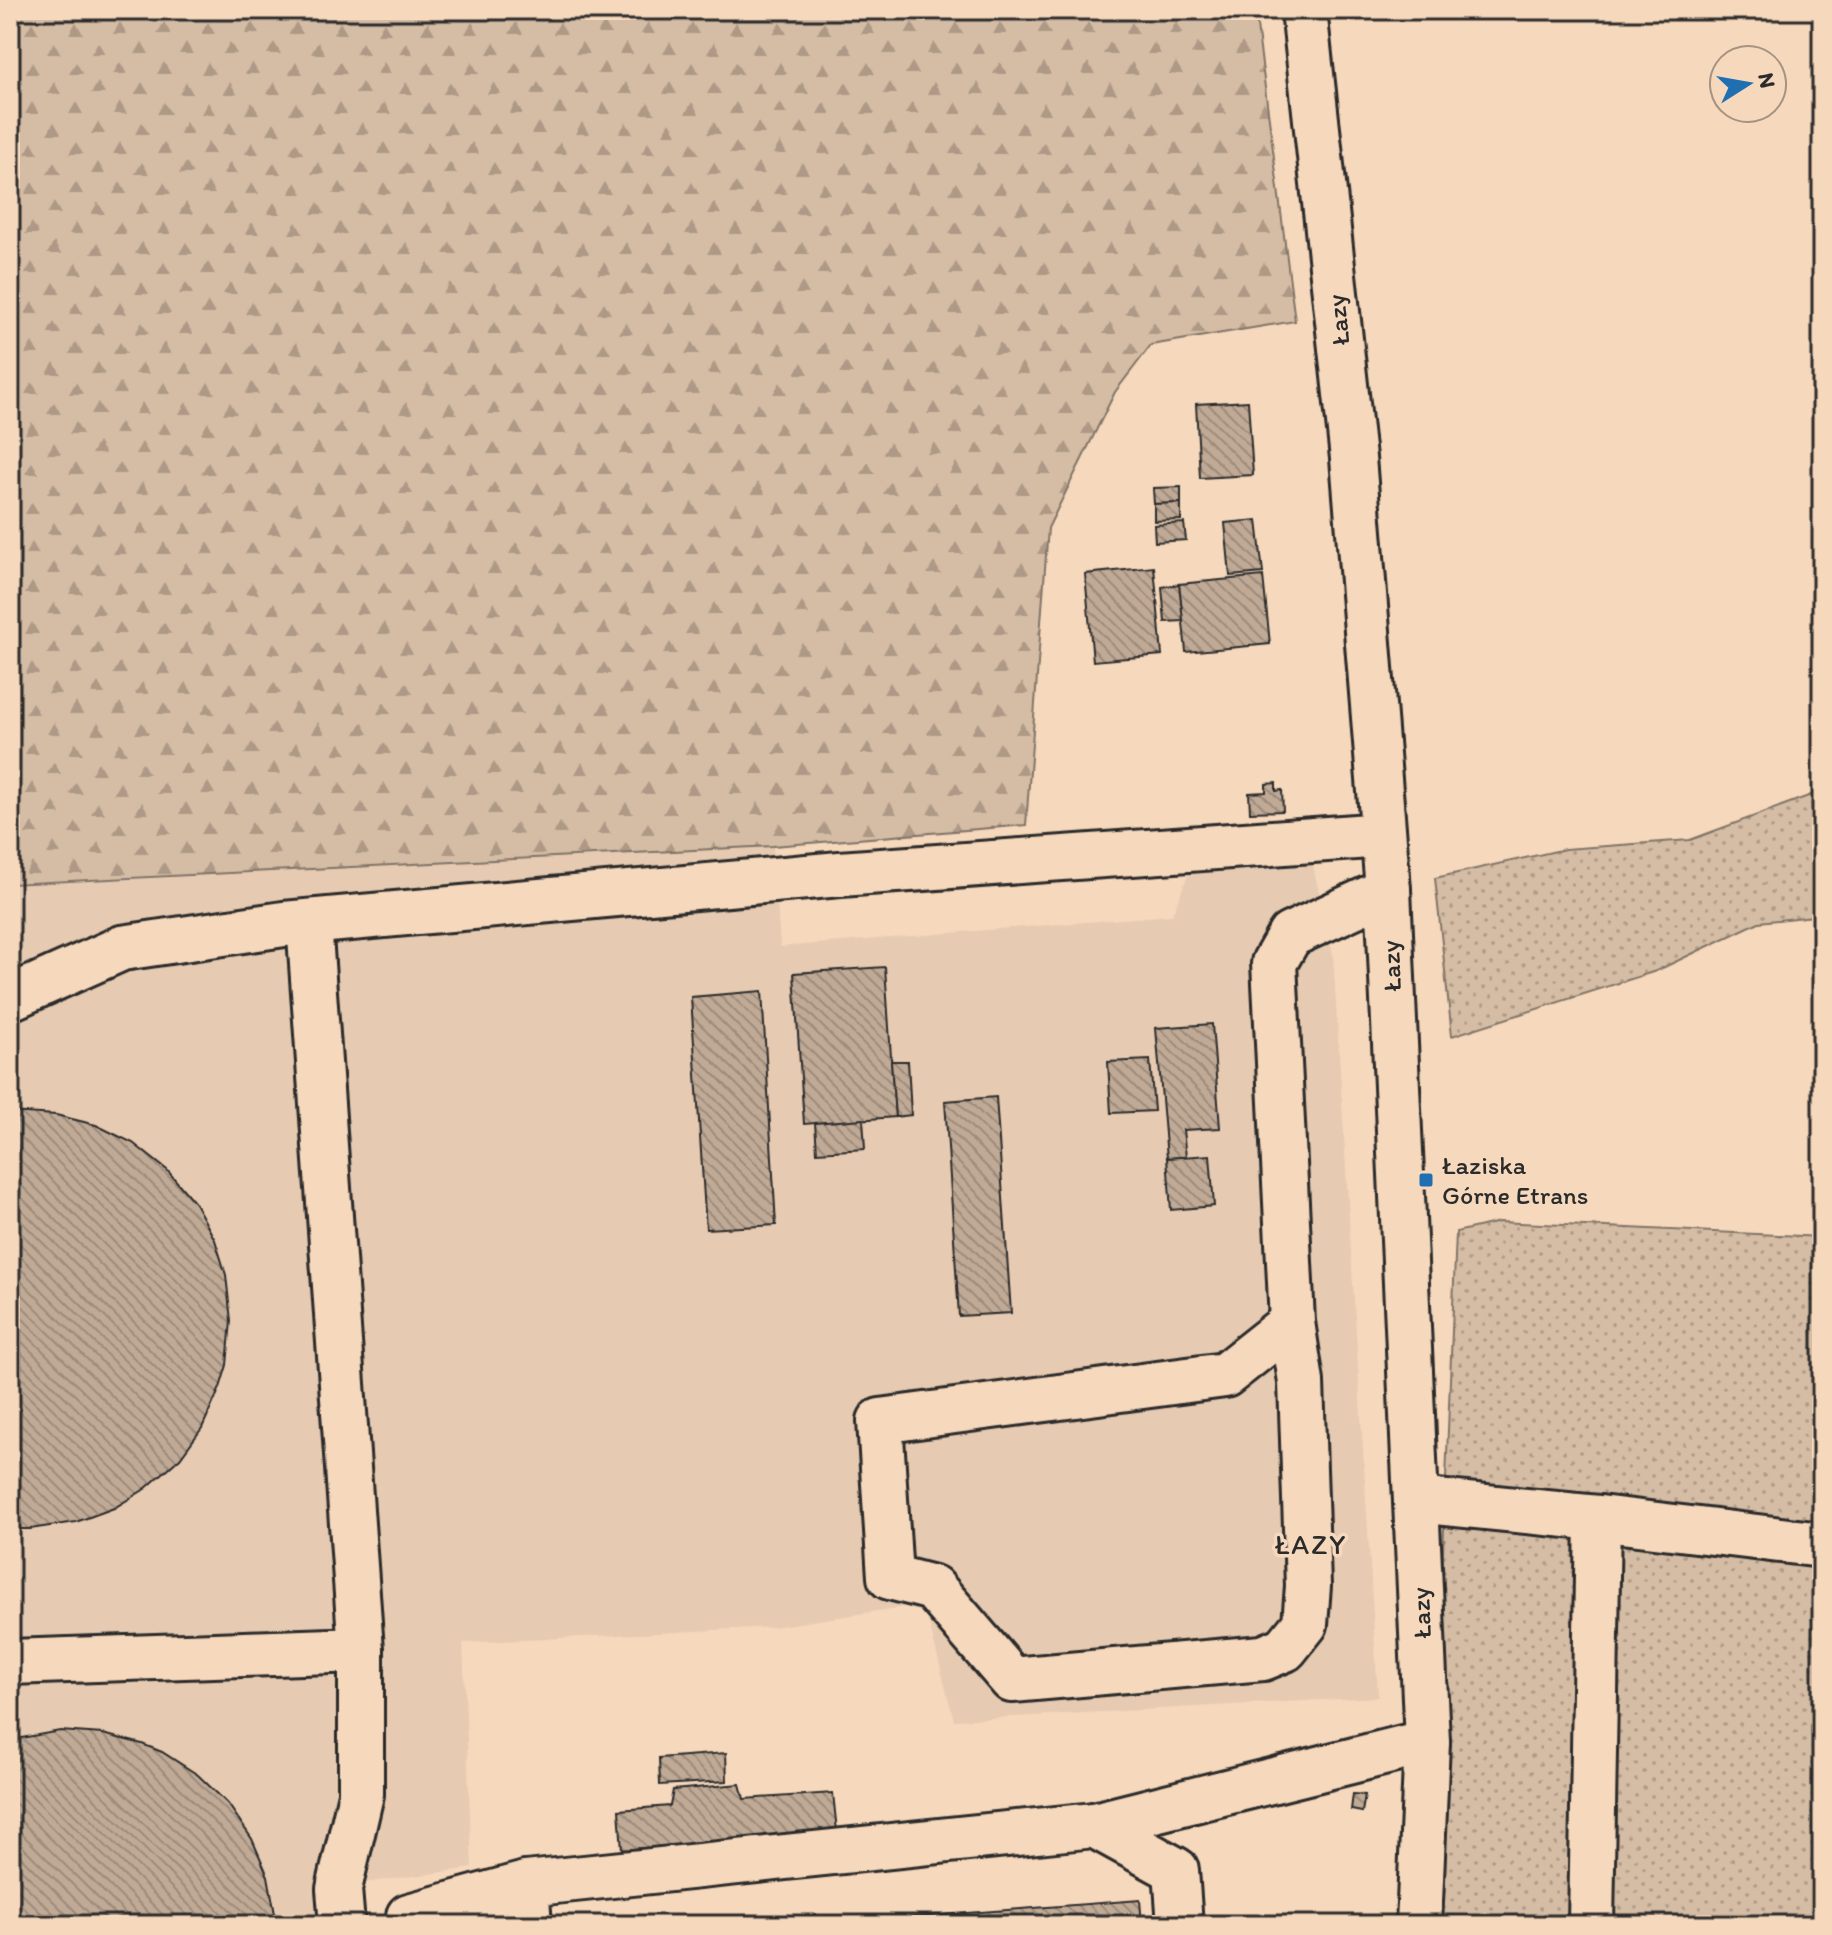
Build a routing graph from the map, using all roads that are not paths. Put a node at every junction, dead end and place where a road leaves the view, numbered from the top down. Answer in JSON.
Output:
{"nodes":[{"id":1,"x":1304,"y":10,"type":"edge"},
{"id":2,"x":1383,"y":835,"type":"junction"},
{"id":3,"x":1388,"y":890,"type":"junction"},
{"id":4,"x":309,"y":922,"type":"junction"},
{"id":5,"x":10,"y":998,"type":"edge"},
{"id":6,"x":1292,"y":1322,"type":"junction"},
{"id":7,"x":1416,"y":1500,"type":"junction"},
{"id":8,"x":1598,"y":1518,"type":"junction"},
{"id":9,"x":1822,"y":1545,"type":"edge"},
{"id":10,"x":361,"y":1650,"type":"junction"},
{"id":11,"x":10,"y":1662,"type":"edge"},
{"id":12,"x":1427,"y":1742,"type":"junction"},
{"id":13,"x":1094,"y":1825,"type":"junction"},
{"id":14,"x":527,"y":1904,"type":"edge"},
{"id":15,"x":342,"y":1925,"type":"edge"},
{"id":16,"x":409,"y":1925,"type":"edge"},
{"id":17,"x":1180,"y":1925,"type":"edge"},
{"id":18,"x":1419,"y":1925,"type":"edge"},
{"id":19,"x":1591,"y":1925,"type":"edge"}],
"edges":[{"from":1,"to":2,"type":"street","name":"Łazy"},
{"from":2,"to":3,"type":"street","name":"Łazy"},
{"from":2,"to":4,"type":"street"},
{"from":3,"to":6,"type":"street"},
{"from":3,"to":7,"type":"street","name":"Łazy"},
{"from":4,"to":5,"type":"street"},
{"from":4,"to":10,"type":"street"},
{"from":6,"to":6,"type":"street"},
{"from":7,"to":8,"type":"street"},
{"from":7,"to":12,"type":"street","name":"Łazy"},
{"from":8,"to":9,"type":"street"},
{"from":8,"to":19,"type":"street"},
{"from":10,"to":11,"type":"street"},
{"from":10,"to":15,"type":"street"},
{"from":12,"to":13,"type":"street"},
{"from":12,"to":18,"type":"street","name":"Łazy"},
{"from":13,"to":14,"type":"street"},
{"from":13,"to":17,"type":"street"},
{"from":14,"to":16,"type":"street"}]}
